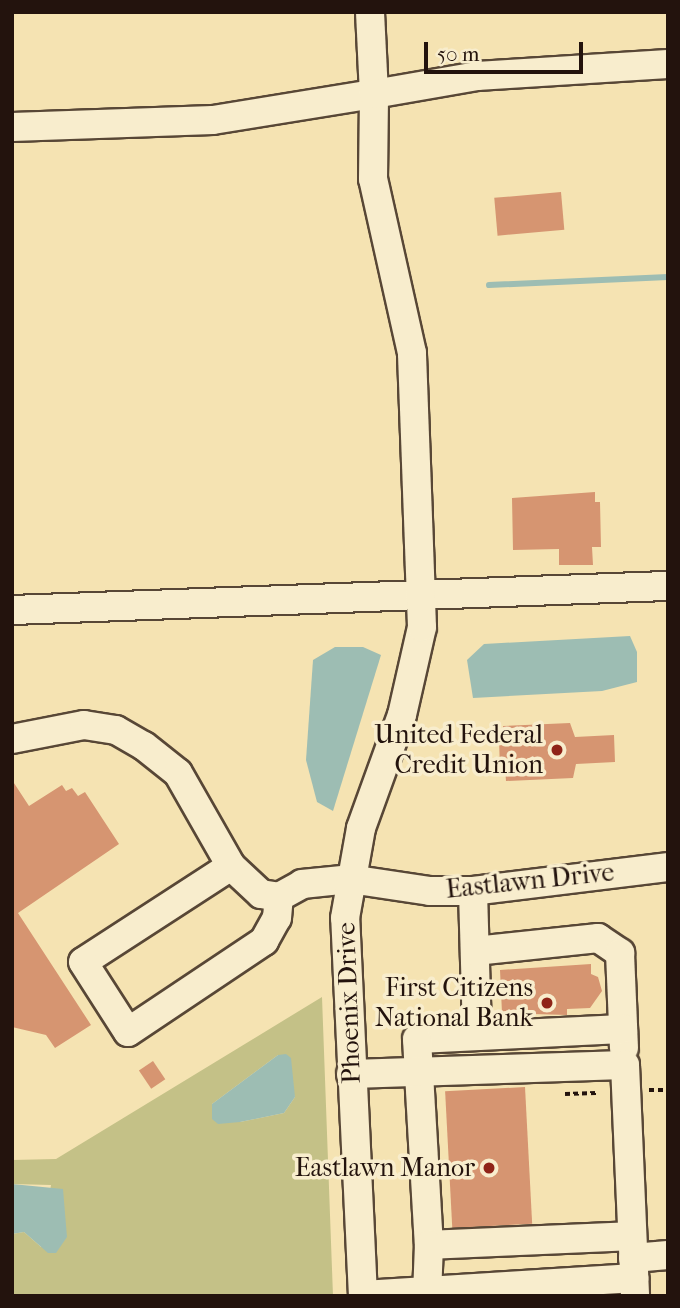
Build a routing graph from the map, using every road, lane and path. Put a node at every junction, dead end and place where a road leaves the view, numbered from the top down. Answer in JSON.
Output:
{"nodes":[{"id":1,"x":370,"y":12,"type":"edge"},
{"id":2,"x":668,"y":64,"type":"edge"},
{"id":3,"x":374,"y":94,"type":"junction"},
{"id":4,"x":12,"y":127,"type":"edge"},
{"id":5,"x":668,"y":586,"type":"edge"},
{"id":6,"x":421,"y":595,"type":"junction"},
{"id":7,"x":12,"y":610,"type":"edge"},
{"id":8,"x":12,"y":739,"type":"edge"},
{"id":9,"x":231,"y":866,"type":"junction"},
{"id":10,"x":668,"y":867,"type":"edge"},
{"id":11,"x":350,"y":879,"type":"junction"},
{"id":12,"x":473,"y":891,"type":"junction"},
{"id":13,"x":279,"y":897,"type":"junction"},
{"id":14,"x":475,"y":951,"type":"junction"},
{"id":15,"x":623,"y":1030,"type":"junction"},
{"id":16,"x":477,"y":1036,"type":"junction"},
{"id":17,"x":625,"y":1065,"type":"junction"},
{"id":18,"x":419,"y":1070,"type":"junction"},
{"id":19,"x":351,"y":1074,"type":"junction"},
{"id":20,"x":429,"y":1245,"type":"junction"},
{"id":21,"x":668,"y":1255,"type":"edge"},
{"id":22,"x":634,"y":1267,"type":"edge"},
{"id":23,"x":426,"y":1294,"type":"edge"},
{"id":24,"x":363,"y":1296,"type":"edge"}],
"edges":[{"from":1,"to":3,"type":"street","name":"Phoenix Drive"},
{"from":2,"to":3,"type":"street"},
{"from":3,"to":4,"type":"street"},
{"from":3,"to":6,"type":"street","name":"Phoenix Drive"},
{"from":5,"to":6,"type":"street"},
{"from":6,"to":7,"type":"street"},
{"from":6,"to":11,"type":"street","name":"Phoenix Drive"},
{"from":8,"to":9,"type":"street"},
{"from":9,"to":13,"type":"street"},
{"from":9,"to":13,"type":"street"},
{"from":10,"to":12,"type":"street","name":"Eastlawn Drive"},
{"from":11,"to":12,"type":"street","name":"Eastlawn Drive"},
{"from":11,"to":13,"type":"street","name":"Eastlawn Drive"},
{"from":11,"to":19,"type":"street","name":"Phoenix Drive"},
{"from":12,"to":14,"type":"street"},
{"from":14,"to":15,"type":"street"},
{"from":14,"to":16,"type":"street"},
{"from":15,"to":16,"type":"street"},
{"from":15,"to":17,"type":"street"},
{"from":16,"to":18,"type":"street"},
{"from":17,"to":18,"type":"street"},
{"from":17,"to":22,"type":"street"},
{"from":18,"to":19,"type":"street"},
{"from":18,"to":20,"type":"street"},
{"from":19,"to":24,"type":"street","name":"Phoenix Drive"},
{"from":20,"to":22,"type":"street"},
{"from":20,"to":23,"type":"street"},
{"from":21,"to":22,"type":"street"},
{"from":22,"to":23,"type":"street"},
{"from":23,"to":24,"type":"street"}]}
